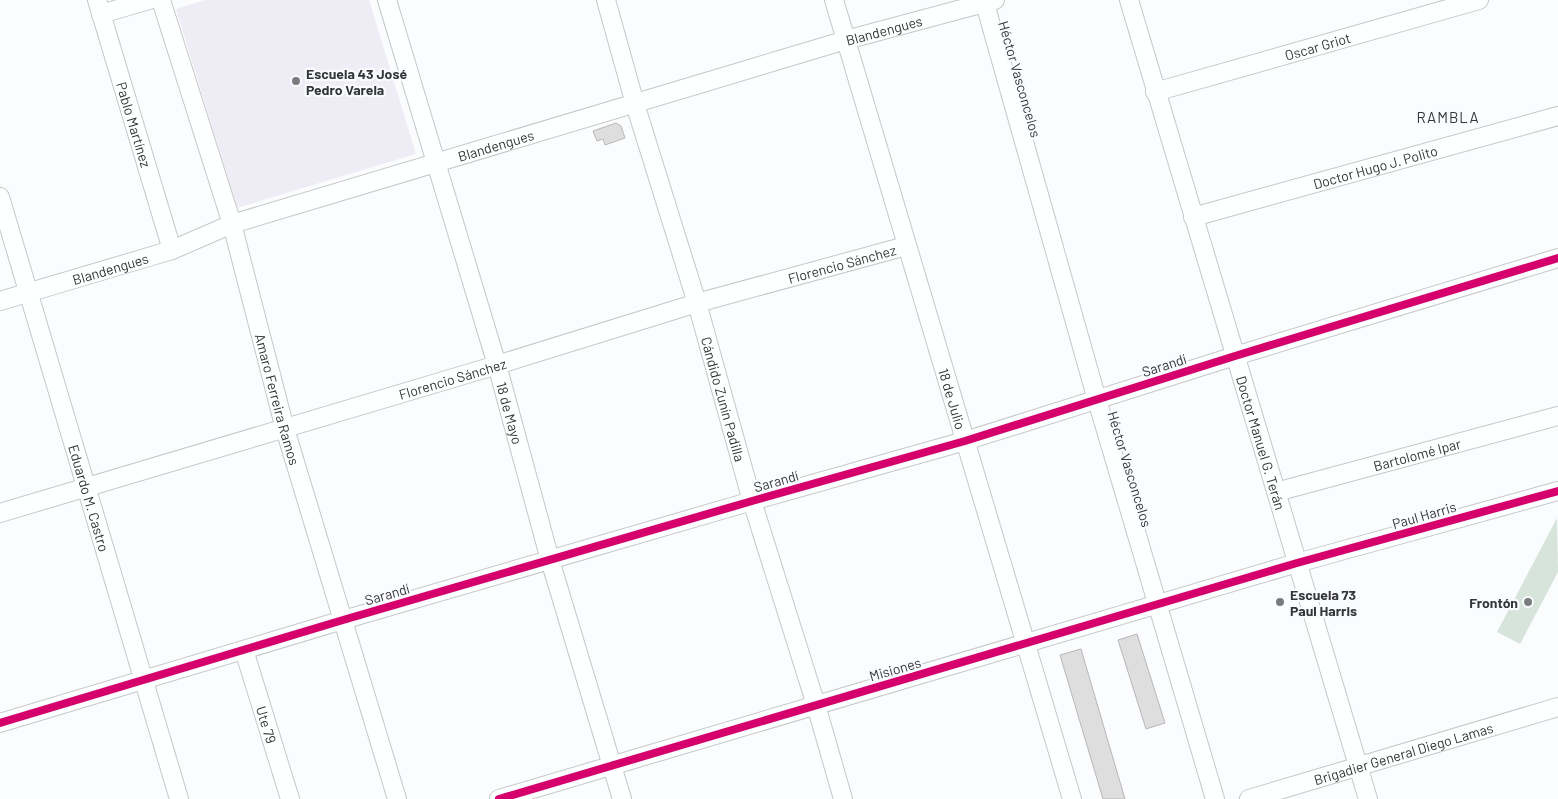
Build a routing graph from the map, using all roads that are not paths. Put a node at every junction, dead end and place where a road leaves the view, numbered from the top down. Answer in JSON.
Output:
{"nodes":[{"id":1,"x":149,"y":0,"type":"edge"},
{"id":2,"x":161,"y":0,"type":"edge"},
{"id":3,"x":387,"y":0,"type":"edge"},
{"id":4,"x":606,"y":0,"type":"edge"},
{"id":5,"x":834,"y":0,"type":"edge"},
{"id":6,"x":1129,"y":0,"type":"edge"},
{"id":7,"x":1479,"y":0,"type":"edge"},
{"id":8,"x":988,"y":1,"type":"edge"},
{"id":9,"x":99,"y":7,"type":"edge"},
{"id":10,"x":846,"y":40,"type":"junction"},
{"id":11,"x":1155,"y":92,"type":"junction"},
{"id":12,"x":635,"y":104,"type":"junction"},
{"id":13,"x":1558,"y":116,"type":"edge"},
{"id":14,"x":436,"y":162,"type":"junction"},
{"id":15,"x":0,"y":197,"type":"edge"},
{"id":16,"x":1193,"y":218,"type":"junction"},
{"id":17,"x":232,"y":224,"type":"junction"},
{"id":18,"x":906,"y":246,"type":"junction"},
{"id":19,"x":172,"y":250,"type":"junction"},
{"id":20,"x":1558,"y":258,"type":"edge"},
{"id":21,"x":28,"y":293,"type":"junction"},
{"id":22,"x":0,"y":301,"type":"edge"},
{"id":23,"x":697,"y":303,"type":"junction"},
{"id":24,"x":1235,"y":356,"type":"junction"},
{"id":25,"x":497,"y":365,"type":"junction"},
{"id":26,"x":1097,"y":400,"type":"junction"},
{"id":27,"x":1558,"y":416,"type":"edge"},
{"id":28,"x":285,"y":429,"type":"junction"},
{"id":29,"x":965,"y":441,"type":"junction"},
{"id":30,"x":86,"y":488,"type":"junction"},
{"id":31,"x":1558,"y":490,"type":"edge"},
{"id":32,"x":1276,"y":492,"type":"junction"},
{"id":33,"x":752,"y":500,"type":"junction"},
{"id":34,"x":0,"y":513,"type":"edge"},
{"id":35,"x":550,"y":560,"type":"junction"},
{"id":36,"x":1297,"y":564,"type":"junction"},
{"id":37,"x":1158,"y":605,"type":"junction"},
{"id":38,"x":343,"y":620,"type":"junction"},
{"id":39,"x":1025,"y":644,"type":"junction"},
{"id":40,"x":244,"y":650,"type":"junction"},
{"id":41,"x":144,"y":681,"type":"junction"},
{"id":42,"x":816,"y":705,"type":"junction"},
{"id":43,"x":1558,"y":707,"type":"edge"},
{"id":44,"x":0,"y":723,"type":"edge"},
{"id":45,"x":612,"y":766,"type":"junction"},
{"id":46,"x":1358,"y":767,"type":"junction"},
{"id":47,"x":179,"y":799,"type":"edge"},
{"id":48,"x":290,"y":799,"type":"edge"},
{"id":49,"x":397,"y":799,"type":"edge"},
{"id":50,"x":499,"y":799,"type":"edge"},
{"id":51,"x":622,"y":799,"type":"edge"},
{"id":52,"x":843,"y":799,"type":"edge"},
{"id":53,"x":1072,"y":799,"type":"edge"},
{"id":54,"x":1215,"y":799,"type":"edge"},
{"id":55,"x":1249,"y":799,"type":"edge"},
{"id":56,"x":1368,"y":799,"type":"edge"}],
"edges":[{"from":1,"to":9,"type":"street"},
{"from":2,"to":17,"type":"street","name":"Amaro Ferreira Ramos"},
{"from":3,"to":14,"type":"street","name":"18 de Mayo"},
{"from":4,"to":12,"type":"street","name":"Cándido Zunín Padilla"},
{"from":5,"to":10,"type":"street","name":"18 de Julio"},
{"from":6,"to":11,"type":"street","name":"Doctor Manuel G. Terán"},
{"from":7,"to":11,"type":"street","name":"Oscar Griot"},
{"from":8,"to":10,"type":"street","name":"Blandengues"},
{"from":8,"to":26,"type":"street","name":"Héctor Vasconcelos"},
{"from":9,"to":19,"type":"street","name":"Pablo Martínez"},
{"from":10,"to":12,"type":"street","name":"Blandengues"},
{"from":10,"to":18,"type":"street","name":"18 de Julio"},
{"from":11,"to":16,"type":"street","name":"Doctor Manuel G. Terán"},
{"from":12,"to":14,"type":"street","name":"Blandengues"},
{"from":12,"to":23,"type":"street","name":"Cándido Zunín Padilla"},
{"from":13,"to":16,"type":"street","name":"Doctor Hugo J. Polito"},
{"from":14,"to":17,"type":"street","name":"Blandengues"},
{"from":14,"to":25,"type":"street","name":"18 de Mayo"},
{"from":15,"to":21,"type":"street","name":"Eduardo M. Castro"},
{"from":16,"to":24,"type":"street","name":"Doctor Manuel G. Terán"},
{"from":17,"to":19,"type":"street","name":"Blandengues"},
{"from":17,"to":28,"type":"street","name":"Amaro Ferreira Ramos"},
{"from":18,"to":23,"type":"street","name":"Florencio Sánchez"},
{"from":18,"to":29,"type":"street","name":"18 de Julio"},
{"from":19,"to":21,"type":"street","name":"Blandengues"},
{"from":20,"to":24,"type":"street","name":"Sarandí"},
{"from":21,"to":22,"type":"street","name":"Blandengues"},
{"from":21,"to":30,"type":"street","name":"Eduardo M. Castro"},
{"from":23,"to":25,"type":"street","name":"Florencio Sánchez"},
{"from":23,"to":33,"type":"street","name":"Cándido Zunín Padilla"},
{"from":24,"to":26,"type":"street","name":"Sarandí"},
{"from":24,"to":32,"type":"street","name":"Doctor Manuel G. Terán"},
{"from":25,"to":28,"type":"street","name":"Florencio Sánchez"},
{"from":25,"to":35,"type":"street","name":"18 de Mayo"},
{"from":26,"to":29,"type":"street","name":"Sarandí"},
{"from":26,"to":37,"type":"street","name":"Héctor Vasconcelos"},
{"from":27,"to":32,"type":"street","name":"Bartolomé Ipar"},
{"from":28,"to":30,"type":"street","name":"Florencio Sánchez"},
{"from":28,"to":38,"type":"street","name":"Amaro Ferreira Ramos"},
{"from":29,"to":33,"type":"street","name":"Sarandí"},
{"from":29,"to":39,"type":"street","name":"18 de Julio"},
{"from":30,"to":34,"type":"street","name":"Florencio Sánchez"},
{"from":30,"to":41,"type":"street","name":"Eduardo M. Castro"},
{"from":31,"to":36,"type":"street","name":"Paul Harris"},
{"from":32,"to":36,"type":"street","name":"Doctor Manuel G. Terán"},
{"from":33,"to":35,"type":"street","name":"Sarandí"},
{"from":33,"to":42,"type":"street","name":"Cándido Zunín Padilla"},
{"from":35,"to":38,"type":"street","name":"Sarandí"},
{"from":35,"to":45,"type":"street","name":"18 de Mayo"},
{"from":36,"to":37,"type":"street","name":"Misiones"},
{"from":36,"to":46,"type":"street","name":"Doctor Manuel G. Terán"},
{"from":37,"to":39,"type":"street","name":"Misiones"},
{"from":37,"to":54,"type":"street","name":"Héctor Vasconcelos"},
{"from":38,"to":40,"type":"street","name":"Sarandí"},
{"from":38,"to":49,"type":"street","name":"Amaro Ferreira Ramos"},
{"from":39,"to":42,"type":"street","name":"Misiones"},
{"from":39,"to":53,"type":"street","name":"18 de Julio"},
{"from":40,"to":41,"type":"street","name":"Sarandí"},
{"from":40,"to":48,"type":"street","name":"Ute 79"},
{"from":41,"to":44,"type":"street","name":"Sarandí"},
{"from":41,"to":47,"type":"street","name":"Eduardo M. Castro"},
{"from":42,"to":45,"type":"street","name":"Misiones"},
{"from":42,"to":52,"type":"street","name":"Cándido Zunín Padilla"},
{"from":43,"to":46,"type":"street","name":"Brigadier General Diego Lamas"},
{"from":45,"to":50,"type":"street","name":"Misiones"},
{"from":45,"to":51,"type":"street","name":"18 de Mayo"},
{"from":46,"to":55,"type":"street","name":"Brigadier General Diego Lamas"},
{"from":46,"to":56,"type":"street","name":"Doctor Manuel G. Terán"}]}
